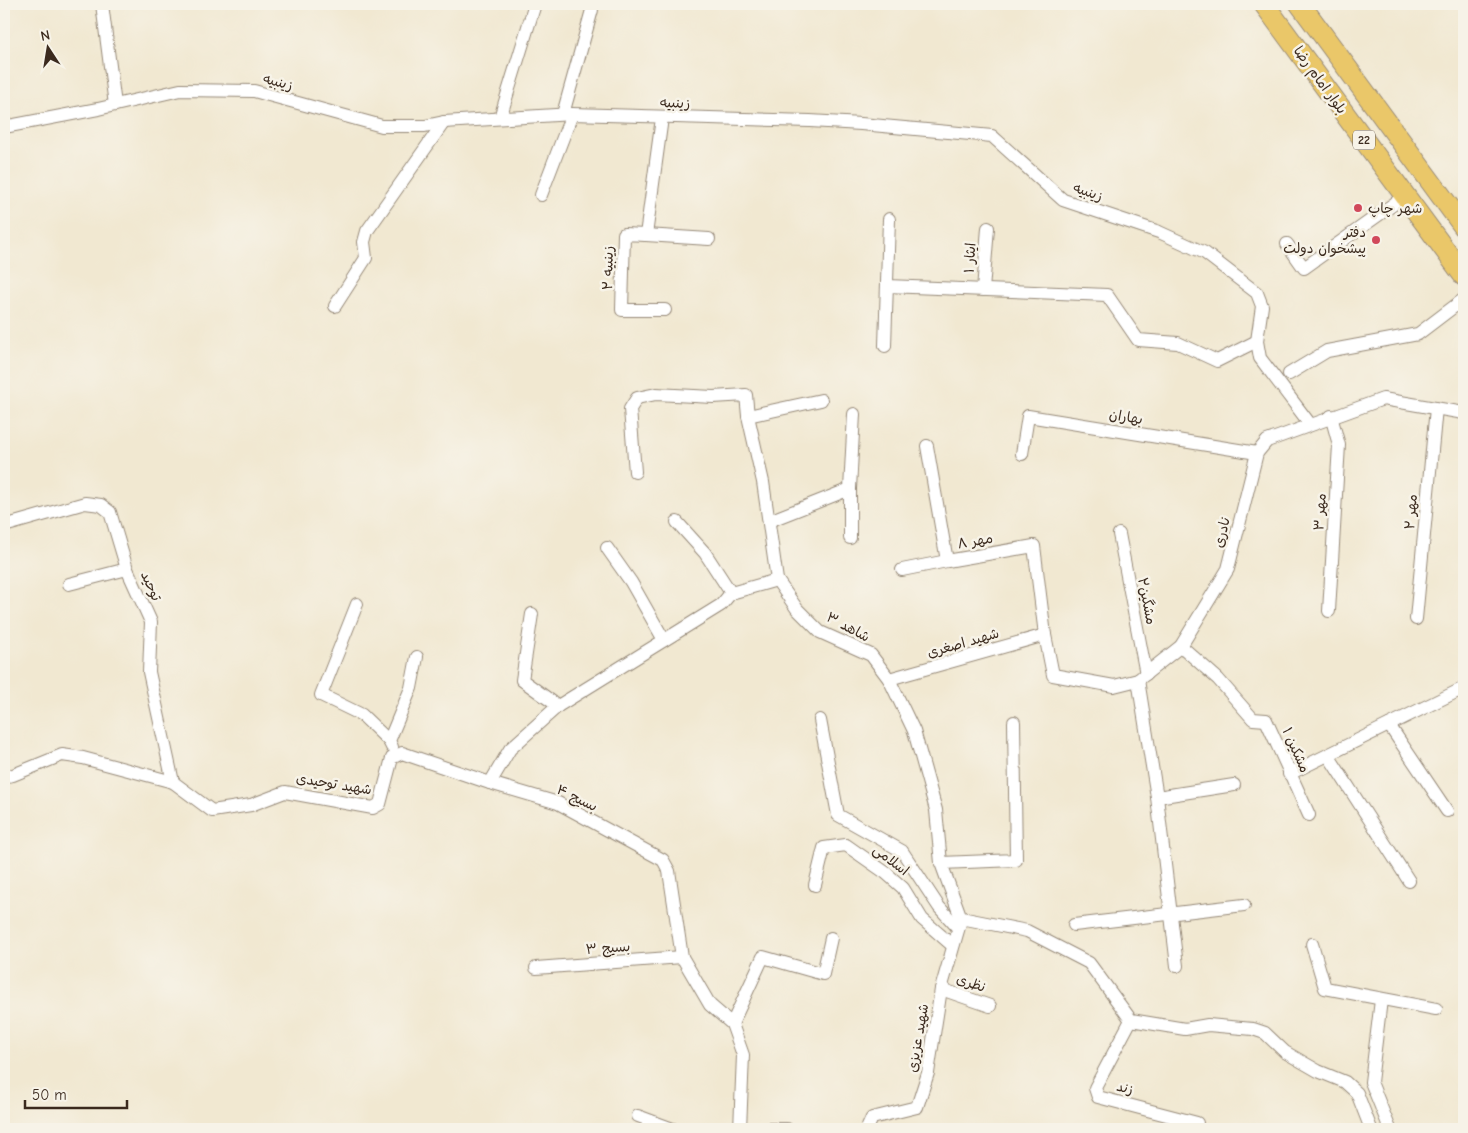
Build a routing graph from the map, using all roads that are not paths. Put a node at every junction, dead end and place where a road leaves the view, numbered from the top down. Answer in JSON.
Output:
{"nodes":[{"id":1,"x":102,"y":4,"type":"edge"},
{"id":2,"x":535,"y":4,"type":"edge"},
{"id":3,"x":1264,"y":4,"type":"edge"},
{"id":4,"x":1300,"y":4,"type":"edge"},
{"id":5,"x":592,"y":10,"type":"dead end"},
{"id":6,"x":115,"y":105,"type":"junction"},
{"id":7,"x":567,"y":114,"type":"junction"},
{"id":8,"x":500,"y":118,"type":"junction"},
{"id":9,"x":662,"y":118,"type":"junction"},
{"id":10,"x":444,"y":122,"type":"junction"},
{"id":11,"x":4,"y":127,"type":"edge"},
{"id":12,"x":542,"y":195,"type":"dead end"},
{"id":13,"x":1405,"y":196,"type":"junction"},
{"id":14,"x":889,"y":219,"type":"dead end"},
{"id":15,"x":1464,"y":227,"type":"edge"},
{"id":16,"x":988,"y":228,"type":"dead end"},
{"id":17,"x":646,"y":235,"type":"junction"},
{"id":18,"x":710,"y":239,"type":"dead end"},
{"id":19,"x":1287,"y":244,"type":"dead end"},
{"id":20,"x":1464,"y":276,"type":"edge"},
{"id":21,"x":887,"y":286,"type":"junction"},
{"id":22,"x":983,"y":290,"type":"junction"},
{"id":23,"x":1464,"y":298,"type":"edge"},
{"id":24,"x":335,"y":306,"type":"dead end"},
{"id":25,"x":665,"y":310,"type":"dead end"},
{"id":26,"x":1257,"y":341,"type":"junction"},
{"id":27,"x":885,"y":346,"type":"dead end"},
{"id":28,"x":1289,"y":374,"type":"dead end"},
{"id":29,"x":821,"y":400,"type":"dead end"},
{"id":30,"x":1436,"y":408,"type":"junction"},
{"id":31,"x":1464,"y":413,"type":"edge"},
{"id":32,"x":854,"y":414,"type":"dead end"},
{"id":33,"x":748,"y":416,"type":"junction"},
{"id":34,"x":1331,"y":416,"type":"junction"},
{"id":35,"x":1310,"y":424,"type":"junction"},
{"id":36,"x":927,"y":446,"type":"dead end"},
{"id":37,"x":1258,"y":453,"type":"junction"},
{"id":38,"x":1022,"y":454,"type":"dead end"},
{"id":39,"x":635,"y":472,"type":"dead end"},
{"id":40,"x":850,"y":489,"type":"junction"},
{"id":41,"x":769,"y":521,"type":"junction"},
{"id":42,"x":677,"y":522,"type":"dead end"},
{"id":43,"x":4,"y":526,"type":"edge"},
{"id":44,"x":1119,"y":534,"type":"dead end"},
{"id":45,"x":850,"y":538,"type":"dead end"},
{"id":46,"x":607,"y":548,"type":"dead end"},
{"id":47,"x":946,"y":561,"type":"junction"},
{"id":48,"x":127,"y":569,"type":"junction"},
{"id":49,"x":902,"y":570,"type":"dead end"},
{"id":50,"x":777,"y":580,"type":"junction"},
{"id":51,"x":69,"y":584,"type":"dead end"},
{"id":52,"x":731,"y":593,"type":"junction"},
{"id":53,"x":356,"y":604,"type":"dead end"},
{"id":54,"x":1329,"y":611,"type":"dead end"},
{"id":55,"x":532,"y":614,"type":"dead end"},
{"id":56,"x":1416,"y":619,"type":"dead end"},
{"id":57,"x":1046,"y":635,"type":"junction"},
{"id":58,"x":664,"y":640,"type":"junction"},
{"id":59,"x":1181,"y":646,"type":"junction"},
{"id":60,"x":417,"y":657,"type":"dead end"},
{"id":61,"x":1142,"y":677,"type":"junction"},
{"id":62,"x":889,"y":679,"type":"junction"},
{"id":63,"x":1464,"y":688,"type":"edge"},
{"id":64,"x":558,"y":706,"type":"junction"},
{"id":65,"x":820,"y":720,"type":"dead end"},
{"id":66,"x":1014,"y":722,"type":"dead end"},
{"id":67,"x":1389,"y":725,"type":"junction"},
{"id":68,"x":390,"y":741,"type":"junction"},
{"id":69,"x":1328,"y":755,"type":"junction"},
{"id":70,"x":397,"y":756,"type":"junction"},
{"id":71,"x":1289,"y":774,"type":"junction"},
{"id":72,"x":4,"y":777,"type":"edge"},
{"id":73,"x":174,"y":782,"type":"junction"},
{"id":74,"x":490,"y":783,"type":"junction"},
{"id":75,"x":1234,"y":785,"type":"dead end"},
{"id":76,"x":1157,"y":797,"type":"junction"},
{"id":77,"x":1447,"y":811,"type":"dead end"},
{"id":78,"x":1309,"y":815,"type":"dead end"},
{"id":79,"x":941,"y":863,"type":"junction"},
{"id":80,"x":1409,"y":881,"type":"dead end"},
{"id":81,"x":815,"y":885,"type":"dead end"},
{"id":82,"x":1244,"y":905,"type":"dead end"},
{"id":83,"x":1170,"y":914,"type":"junction"},
{"id":84,"x":960,"y":923,"type":"junction"},
{"id":85,"x":1074,"y":924,"type":"dead end"},
{"id":86,"x":831,"y":938,"type":"dead end"},
{"id":87,"x":1312,"y":944,"type":"dead end"},
{"id":88,"x":953,"y":946,"type":"junction"},
{"id":89,"x":682,"y":958,"type":"junction"},
{"id":90,"x":1177,"y":966,"type":"dead end"},
{"id":91,"x":536,"y":968,"type":"dead end"},
{"id":92,"x":942,"y":989,"type":"junction"},
{"id":93,"x":1381,"y":1000,"type":"junction"},
{"id":94,"x":990,"y":1006,"type":"dead end"},
{"id":95,"x":1436,"y":1009,"type":"dead end"},
{"id":96,"x":1131,"y":1020,"type":"junction"},
{"id":97,"x":732,"y":1024,"type":"junction"},
{"id":98,"x":638,"y":1116,"type":"dead end"},
{"id":99,"x":1197,"y":1123,"type":"dead end"},
{"id":100,"x":673,"y":1129,"type":"edge"},
{"id":101,"x":729,"y":1129,"type":"edge"},
{"id":102,"x":740,"y":1129,"type":"edge"},
{"id":103,"x":787,"y":1129,"type":"edge"},
{"id":104,"x":867,"y":1129,"type":"edge"},
{"id":105,"x":1371,"y":1129,"type":"edge"},
{"id":106,"x":1390,"y":1129,"type":"edge"}],
"edges":[{"from":1,"to":6,"type":"street"},
{"from":2,"to":8,"type":"street"},
{"from":3,"to":13,"type":"main road","name":"بلوار امام رضا","number":"22"},
{"from":4,"to":15,"type":"main road","name":"بلوار امام رضا"},
{"from":5,"to":7,"type":"street"},
{"from":6,"to":10,"type":"street","name":"زینبیه"},
{"from":6,"to":11,"type":"street","name":"زینبیه"},
{"from":7,"to":8,"type":"street","name":"زینبیه"},
{"from":7,"to":9,"type":"street","name":"زینبیه"},
{"from":7,"to":12,"type":"street"},
{"from":8,"to":10,"type":"street","name":"زینبیه"},
{"from":9,"to":17,"type":"street"},
{"from":9,"to":26,"type":"street","name":"زینبیه"},
{"from":10,"to":24,"type":"street"},
{"from":13,"to":19,"type":"street"},
{"from":13,"to":20,"type":"main road","name":"بلوار امام رضا","number":"22"},
{"from":14,"to":21,"type":"street"},
{"from":16,"to":22,"type":"street","name":"ایثار ۱"},
{"from":17,"to":18,"type":"street"},
{"from":17,"to":25,"type":"street","name":"زینبیه ۲"},
{"from":21,"to":22,"type":"street"},
{"from":21,"to":27,"type":"street"},
{"from":22,"to":26,"type":"street"},
{"from":23,"to":28,"type":"street"},
{"from":26,"to":35,"type":"street","name":"زینبیه"},
{"from":29,"to":33,"type":"street"},
{"from":30,"to":31,"type":"street"},
{"from":30,"to":34,"type":"street"},
{"from":30,"to":56,"type":"street","name":"مهر ۲"},
{"from":32,"to":40,"type":"street"},
{"from":33,"to":39,"type":"street","name":"شاهد ۳"},
{"from":33,"to":41,"type":"street","name":"شاهد ۳"},
{"from":34,"to":35,"type":"street"},
{"from":34,"to":54,"type":"street","name":"مهر ۳"},
{"from":35,"to":37,"type":"street"},
{"from":36,"to":47,"type":"street","name":"مهر ۸"},
{"from":37,"to":38,"type":"street","name":"بهاران"},
{"from":37,"to":59,"type":"street","name":"نادری"},
{"from":40,"to":41,"type":"street"},
{"from":40,"to":45,"type":"street"},
{"from":41,"to":50,"type":"street","name":"شاهد ۳"},
{"from":42,"to":52,"type":"street"},
{"from":43,"to":48,"type":"street","name":"توحید"},
{"from":44,"to":61,"type":"street","name":"مشگین۲"},
{"from":46,"to":58,"type":"street"},
{"from":47,"to":49,"type":"street"},
{"from":47,"to":57,"type":"street","name":"مهر ۸"},
{"from":48,"to":51,"type":"street"},
{"from":48,"to":73,"type":"street","name":"توحید"},
{"from":50,"to":52,"type":"street"},
{"from":50,"to":62,"type":"street","name":"شاهد ۳"},
{"from":52,"to":58,"type":"street"},
{"from":53,"to":68,"type":"street"},
{"from":55,"to":64,"type":"street"},
{"from":57,"to":61,"type":"street","name":"نادری"},
{"from":57,"to":62,"type":"street","name":"شهید اصغری"},
{"from":58,"to":64,"type":"street"},
{"from":59,"to":61,"type":"street","name":"نادری"},
{"from":59,"to":71,"type":"street","name":"مشکین ۱"},
{"from":60,"to":68,"type":"street"},
{"from":61,"to":76,"type":"street","name":"مشگین۲"},
{"from":62,"to":79,"type":"street","name":"شاهد ۳"},
{"from":63,"to":67,"type":"street"},
{"from":64,"to":74,"type":"street"},
{"from":65,"to":84,"type":"street"},
{"from":66,"to":79,"type":"street"},
{"from":67,"to":69,"type":"street"},
{"from":67,"to":77,"type":"street"},
{"from":68,"to":70,"type":"street"},
{"from":69,"to":71,"type":"street"},
{"from":69,"to":80,"type":"street"},
{"from":70,"to":73,"type":"street","name":"شهید توحیدی"},
{"from":70,"to":74,"type":"street"},
{"from":71,"to":78,"type":"street","name":"مشکین ۱"},
{"from":72,"to":73,"type":"street"},
{"from":74,"to":89,"type":"street","name":"بسیج ۴"},
{"from":75,"to":76,"type":"street"},
{"from":76,"to":83,"type":"street","name":"مشگین۲"},
{"from":79,"to":84,"type":"street","name":"شاهد ۳"},
{"from":81,"to":88,"type":"street","name":"اسلامی"},
{"from":82,"to":83,"type":"street"},
{"from":83,"to":85,"type":"street"},
{"from":83,"to":90,"type":"street","name":"مشگین۲"},
{"from":84,"to":88,"type":"street","name":"شهید عزیزی"},
{"from":84,"to":96,"type":"street"},
{"from":86,"to":97,"type":"street"},
{"from":87,"to":93,"type":"street"},
{"from":88,"to":92,"type":"street","name":"شهید عزیزی"},
{"from":89,"to":91,"type":"street","name":"بسیج ۳"},
{"from":89,"to":97,"type":"street","name":"بسیج ۴"},
{"from":92,"to":94,"type":"street","name":"نظری"},
{"from":92,"to":104,"type":"street","name":"شهید عزیزی"},
{"from":93,"to":95,"type":"street"},
{"from":93,"to":106,"type":"street"},
{"from":96,"to":99,"type":"street","name":"زند"},
{"from":96,"to":105,"type":"street"},
{"from":97,"to":102,"type":"street","name":"بسیج ۴"},
{"from":98,"to":100,"type":"street"},
{"from":101,"to":102,"type":"street"},
{"from":102,"to":103,"type":"street"}]}
